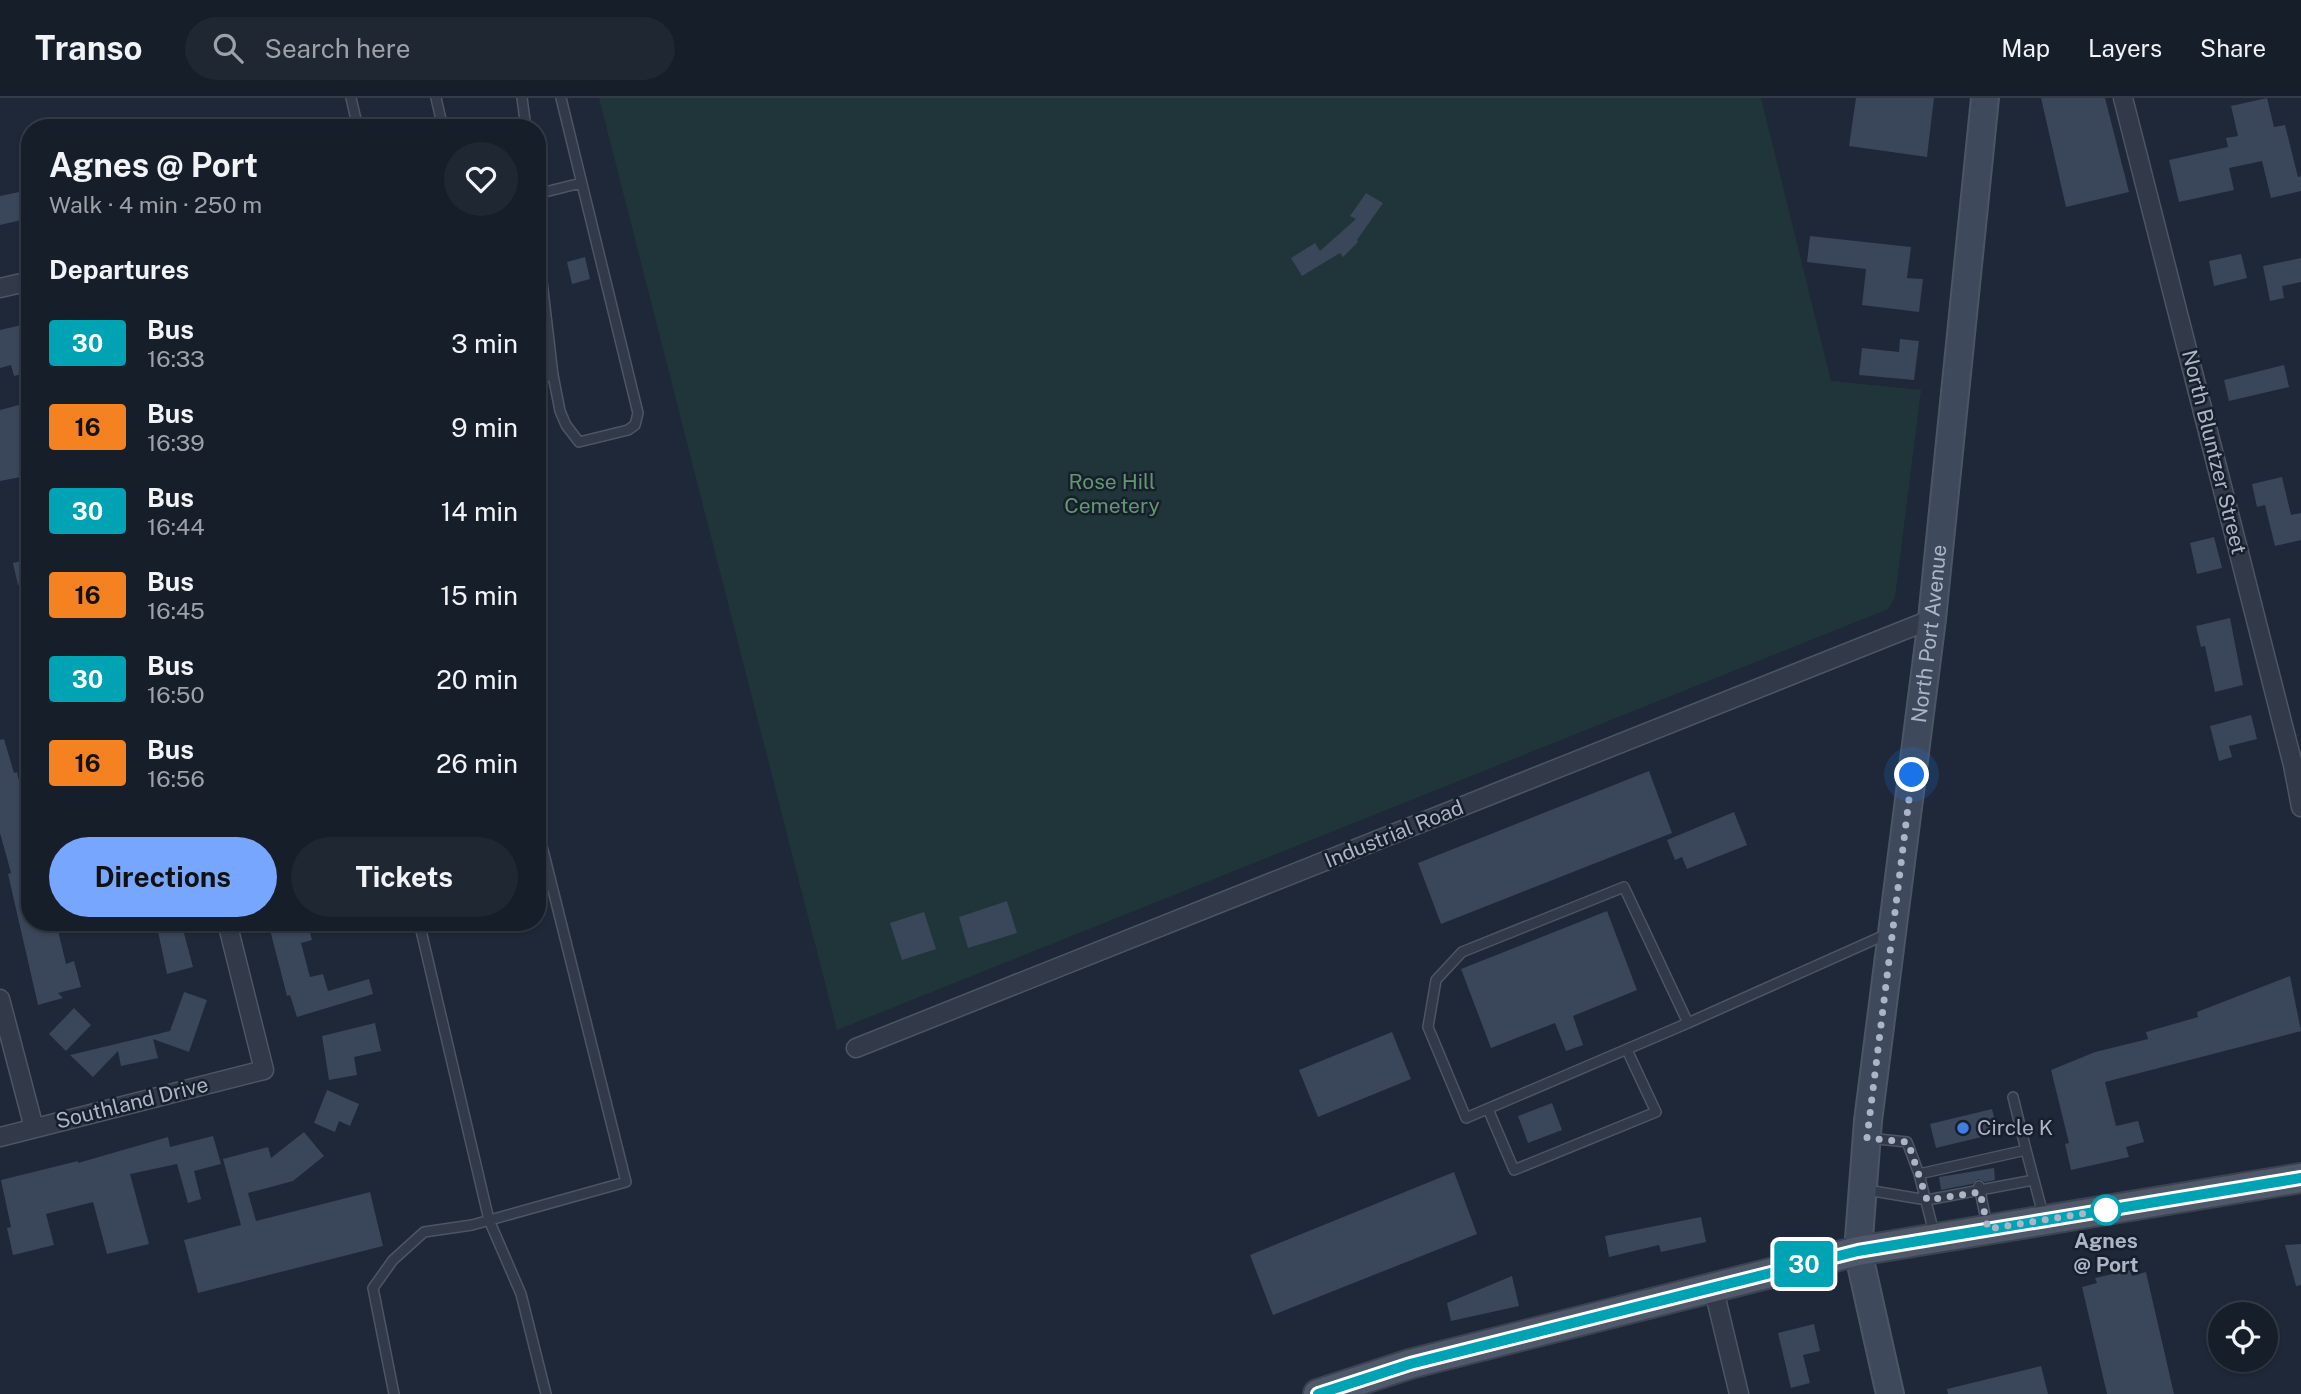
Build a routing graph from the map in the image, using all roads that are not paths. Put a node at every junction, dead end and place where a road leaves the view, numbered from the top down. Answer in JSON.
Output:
{"nodes":[{"id":1,"x":351,"y":98,"type":"edge"},
{"id":2,"x":436,"y":98,"type":"edge"},
{"id":3,"x":522,"y":98,"type":"edge"},
{"id":4,"x":561,"y":98,"type":"edge"},
{"id":5,"x":1985,"y":98,"type":"edge"},
{"id":6,"x":2123,"y":98,"type":"edge"},
{"id":7,"x":356,"y":119,"type":"edge"},
{"id":8,"x":441,"y":119,"type":"edge"},
{"id":9,"x":525,"y":119,"type":"edge"},
{"id":10,"x":581,"y":183,"type":"junction"},
{"id":11,"x":546,"y":192,"type":"edge"},
{"id":12,"x":21,"y":283,"type":"edge"},
{"id":13,"x":0,"y":288,"type":"edge"},
{"id":14,"x":546,"y":316,"type":"edge"},
{"id":15,"x":553,"y":375,"type":"junction"},
{"id":16,"x":546,"y":377,"type":"edge"},
{"id":17,"x":1932,"y":619,"type":"junction"},
{"id":18,"x":2301,"y":748,"type":"edge"},
{"id":19,"x":2293,"y":765,"type":"junction"},
{"id":20,"x":2301,"y":807,"type":"edge"},
{"id":21,"x":546,"y":862,"type":"edge"},
{"id":22,"x":229,"y":931,"type":"edge"},
{"id":23,"x":421,"y":931,"type":"edge"},
{"id":24,"x":1892,"y":932,"type":"junction"},
{"id":25,"x":0,"y":999,"type":"edge"},
{"id":26,"x":1688,"y":1023,"type":"junction"},
{"id":27,"x":856,"y":1048,"type":"dead end"},
{"id":28,"x":1627,"y":1049,"type":"junction"},
{"id":29,"x":2013,"y":1097,"type":"dead end"},
{"id":30,"x":1488,"y":1108,"type":"junction"},
{"id":31,"x":34,"y":1128,"type":"junction"},
{"id":32,"x":0,"y":1137,"type":"edge"},
{"id":33,"x":1867,"y":1138,"type":"junction"},
{"id":34,"x":2026,"y":1150,"type":"junction"},
{"id":35,"x":1919,"y":1174,"type":"junction"},
{"id":36,"x":2301,"y":1178,"type":"edge"},
{"id":37,"x":2034,"y":1181,"type":"junction"},
{"id":38,"x":1862,"y":1189,"type":"junction"},
{"id":39,"x":1979,"y":1189,"type":"junction"},
{"id":40,"x":1927,"y":1200,"type":"junction"},
{"id":41,"x":489,"y":1220,"type":"junction"},
{"id":42,"x":2044,"y":1220,"type":"junction"},
{"id":43,"x":1988,"y":1229,"type":"junction"},
{"id":44,"x":1934,"y":1238,"type":"junction"},
{"id":45,"x":1858,"y":1251,"type":"junction"},
{"id":46,"x":1713,"y":1286,"type":"junction"},
{"id":47,"x":394,"y":1394,"type":"edge"},
{"id":48,"x":546,"y":1394,"type":"edge"},
{"id":49,"x":1318,"y":1394,"type":"edge"},
{"id":50,"x":1739,"y":1394,"type":"edge"},
{"id":51,"x":1890,"y":1394,"type":"edge"}],
"edges":[{"from":1,"to":7,"type":"lane"},
{"from":2,"to":8,"type":"lane"},
{"from":3,"to":9,"type":"lane"},
{"from":4,"to":10,"type":"lane"},
{"from":5,"to":17,"type":"main road","name":"North Port Avenue"},
{"from":6,"to":19,"type":"street","name":"North Bluntzer Street"},
{"from":10,"to":11,"type":"lane"},
{"from":10,"to":15,"type":"lane"},
{"from":12,"to":13,"type":"street"},
{"from":14,"to":15,"type":"lane"},
{"from":15,"to":16,"type":"lane"},
{"from":17,"to":24,"type":"main road","name":"North Port Avenue"},
{"from":17,"to":27,"type":"street","name":"Industrial Road"},
{"from":18,"to":19,"type":"street"},
{"from":19,"to":20,"type":"street","name":"North Bluntzer Street"},
{"from":21,"to":41,"type":"lane"},
{"from":22,"to":31,"type":"street","name":"Southland Drive"},
{"from":23,"to":41,"type":"lane"},
{"from":24,"to":26,"type":"lane"},
{"from":24,"to":33,"type":"main road","name":"North Port Avenue"},
{"from":25,"to":31,"type":"street"},
{"from":26,"to":28,"type":"lane"},
{"from":26,"to":30,"type":"lane"},
{"from":28,"to":30,"type":"lane"},
{"from":28,"to":30,"type":"lane"},
{"from":29,"to":34,"type":"lane"},
{"from":31,"to":32,"type":"street","name":"Southland Drive"},
{"from":33,"to":35,"type":"lane"},
{"from":33,"to":38,"type":"main road","name":"North Port Avenue"},
{"from":34,"to":35,"type":"lane"},
{"from":34,"to":37,"type":"lane"},
{"from":35,"to":40,"type":"lane"},
{"from":36,"to":42,"type":"main road"},
{"from":37,"to":39,"type":"lane"},
{"from":37,"to":42,"type":"lane"},
{"from":38,"to":40,"type":"lane"},
{"from":38,"to":45,"type":"main road","name":"North Port Avenue"},
{"from":39,"to":40,"type":"lane"},
{"from":39,"to":43,"type":"lane"},
{"from":40,"to":44,"type":"lane"},
{"from":41,"to":47,"type":"lane"},
{"from":41,"to":48,"type":"lane"},
{"from":42,"to":43,"type":"main road"},
{"from":43,"to":44,"type":"main road"},
{"from":44,"to":45,"type":"main road"},
{"from":45,"to":46,"type":"main road"},
{"from":45,"to":51,"type":"main road","name":"North Port Avenue"},
{"from":46,"to":49,"type":"main road"},
{"from":46,"to":50,"type":"street"}]}
